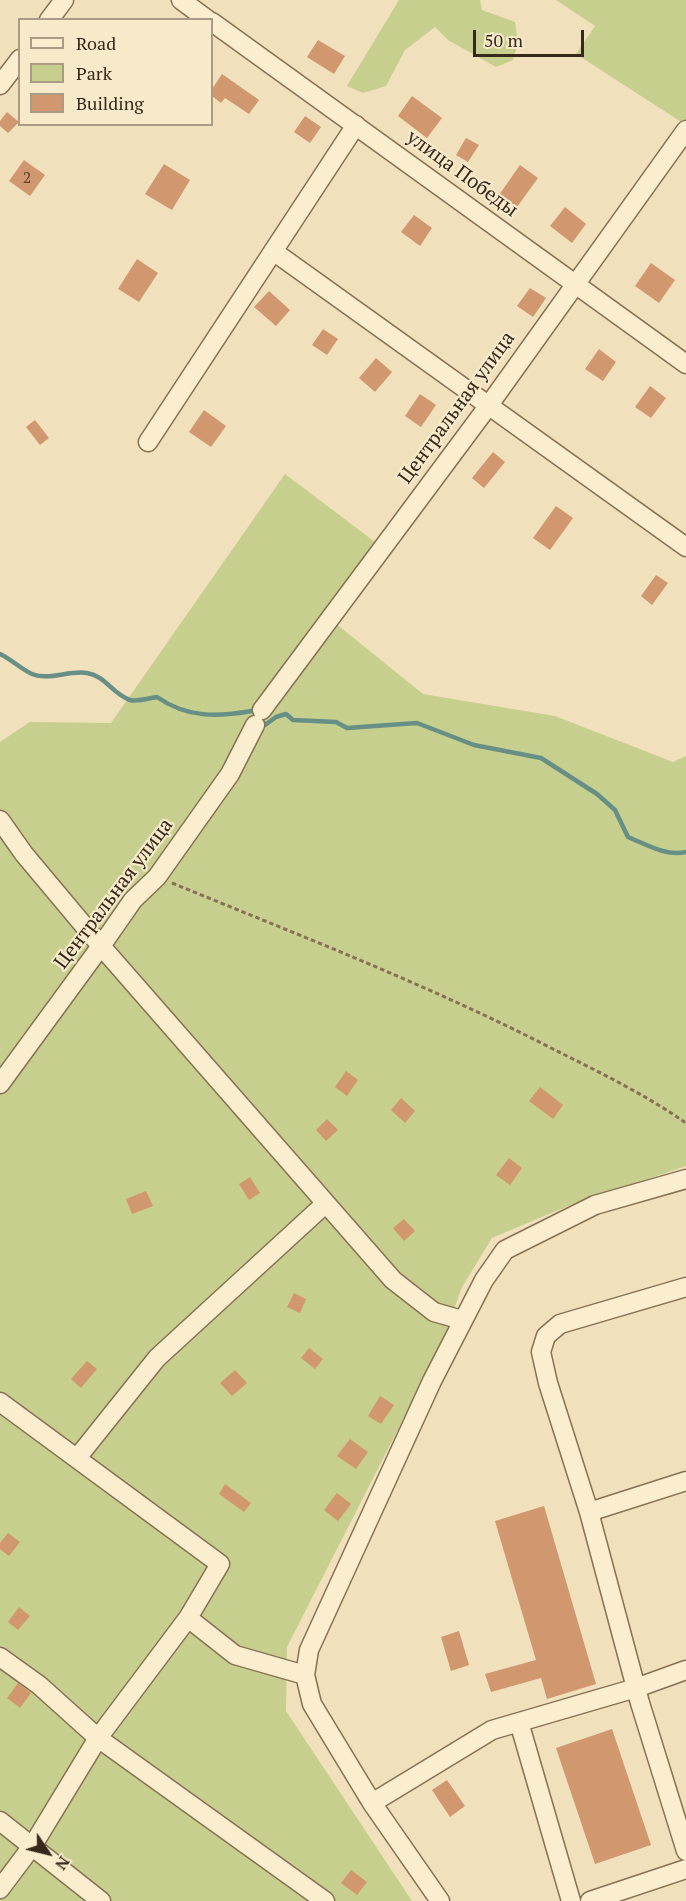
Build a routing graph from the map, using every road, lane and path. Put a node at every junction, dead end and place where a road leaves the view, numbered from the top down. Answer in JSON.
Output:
{"nodes":[{"id":1,"x":64,"y":0,"type":"edge"},
{"id":2,"x":181,"y":0,"type":"edge"},
{"id":3,"x":51,"y":18,"type":"edge"},
{"id":4,"x":206,"y":18,"type":"edge"},
{"id":5,"x":213,"y":23,"type":"edge"},
{"id":6,"x":18,"y":62,"type":"edge"},
{"id":7,"x":0,"y":85,"type":"edge"},
{"id":8,"x":356,"y":125,"type":"junction"},
{"id":9,"x":686,"y":130,"type":"edge"},
{"id":10,"x":273,"y":251,"type":"junction"},
{"id":11,"x":576,"y":284,"type":"junction"},
{"id":12,"x":686,"y":364,"type":"edge"},
{"id":13,"x":489,"y":405,"type":"junction"},
{"id":14,"x":148,"y":442,"type":"dead end"},
{"id":15,"x":686,"y":547,"type":"edge"},
{"id":16,"x":0,"y":820,"type":"edge"},
{"id":17,"x":157,"y":877,"type":"junction"},
{"id":18,"x":102,"y":946,"type":"junction"},
{"id":19,"x":0,"y":1084,"type":"edge"},
{"id":20,"x":686,"y":1123,"type":"edge"},
{"id":21,"x":686,"y":1179,"type":"edge"},
{"id":22,"x":325,"y":1203,"type":"junction"},
{"id":23,"x":686,"y":1287,"type":"edge"},
{"id":24,"x":462,"y":1320,"type":"junction"},
{"id":25,"x":0,"y":1402,"type":"edge"},
{"id":26,"x":77,"y":1458,"type":"junction"},
{"id":27,"x":686,"y":1481,"type":"edge"},
{"id":28,"x":589,"y":1512,"type":"junction"},
{"id":29,"x":189,"y":1618,"type":"junction"},
{"id":30,"x":0,"y":1657,"type":"edge"},
{"id":31,"x":686,"y":1670,"type":"edge"},
{"id":32,"x":305,"y":1675,"type":"junction"},
{"id":33,"x":636,"y":1688,"type":"junction"},
{"id":34,"x":519,"y":1722,"type":"junction"},
{"id":35,"x":98,"y":1738,"type":"junction"},
{"id":36,"x":372,"y":1803,"type":"junction"},
{"id":37,"x":0,"y":1821,"type":"edge"},
{"id":38,"x":33,"y":1845,"type":"junction"},
{"id":39,"x":686,"y":1851,"type":"edge"},
{"id":40,"x":686,"y":1869,"type":"edge"},
{"id":41,"x":0,"y":1889,"type":"edge"},
{"id":42,"x":101,"y":1901,"type":"edge"},
{"id":43,"x":325,"y":1901,"type":"edge"},
{"id":44,"x":440,"y":1901,"type":"edge"},
{"id":45,"x":571,"y":1901,"type":"edge"},
{"id":46,"x":590,"y":1901,"type":"edge"}],
"edges":[{"from":1,"to":3,"type":"street"},
{"from":2,"to":4,"type":"street","name":"улица Победы"},
{"from":5,"to":8,"type":"street","name":"улица Победы"},
{"from":6,"to":7,"type":"street"},
{"from":8,"to":10,"type":"street"},
{"from":8,"to":11,"type":"street","name":"улица Победы"},
{"from":9,"to":11,"type":"street","name":"Центральная улица"},
{"from":10,"to":13,"type":"street"},
{"from":10,"to":14,"type":"street"},
{"from":11,"to":12,"type":"street","name":"улица Победы"},
{"from":11,"to":13,"type":"street","name":"Центральная улица"},
{"from":13,"to":15,"type":"street"},
{"from":13,"to":17,"type":"street","name":"Центральная улица"},
{"from":16,"to":18,"type":"street"},
{"from":17,"to":18,"type":"street","name":"Центральная улица"},
{"from":17,"to":20,"type":"path"},
{"from":18,"to":19,"type":"street","name":"Центральная улица"},
{"from":18,"to":22,"type":"street"},
{"from":21,"to":24,"type":"street"},
{"from":22,"to":24,"type":"street"},
{"from":22,"to":26,"type":"street"},
{"from":23,"to":28,"type":"street"},
{"from":24,"to":32,"type":"street"},
{"from":25,"to":26,"type":"street"},
{"from":26,"to":29,"type":"street"},
{"from":27,"to":28,"type":"street"},
{"from":28,"to":33,"type":"street"},
{"from":29,"to":32,"type":"street"},
{"from":29,"to":35,"type":"street"},
{"from":30,"to":35,"type":"street"},
{"from":31,"to":33,"type":"street"},
{"from":32,"to":36,"type":"street"},
{"from":33,"to":34,"type":"street"},
{"from":33,"to":39,"type":"street"},
{"from":34,"to":36,"type":"street"},
{"from":34,"to":45,"type":"street"},
{"from":35,"to":38,"type":"street"},
{"from":35,"to":43,"type":"street"},
{"from":36,"to":44,"type":"street"},
{"from":37,"to":38,"type":"street"},
{"from":38,"to":41,"type":"street"},
{"from":38,"to":42,"type":"street"},
{"from":40,"to":46,"type":"street"}]}
